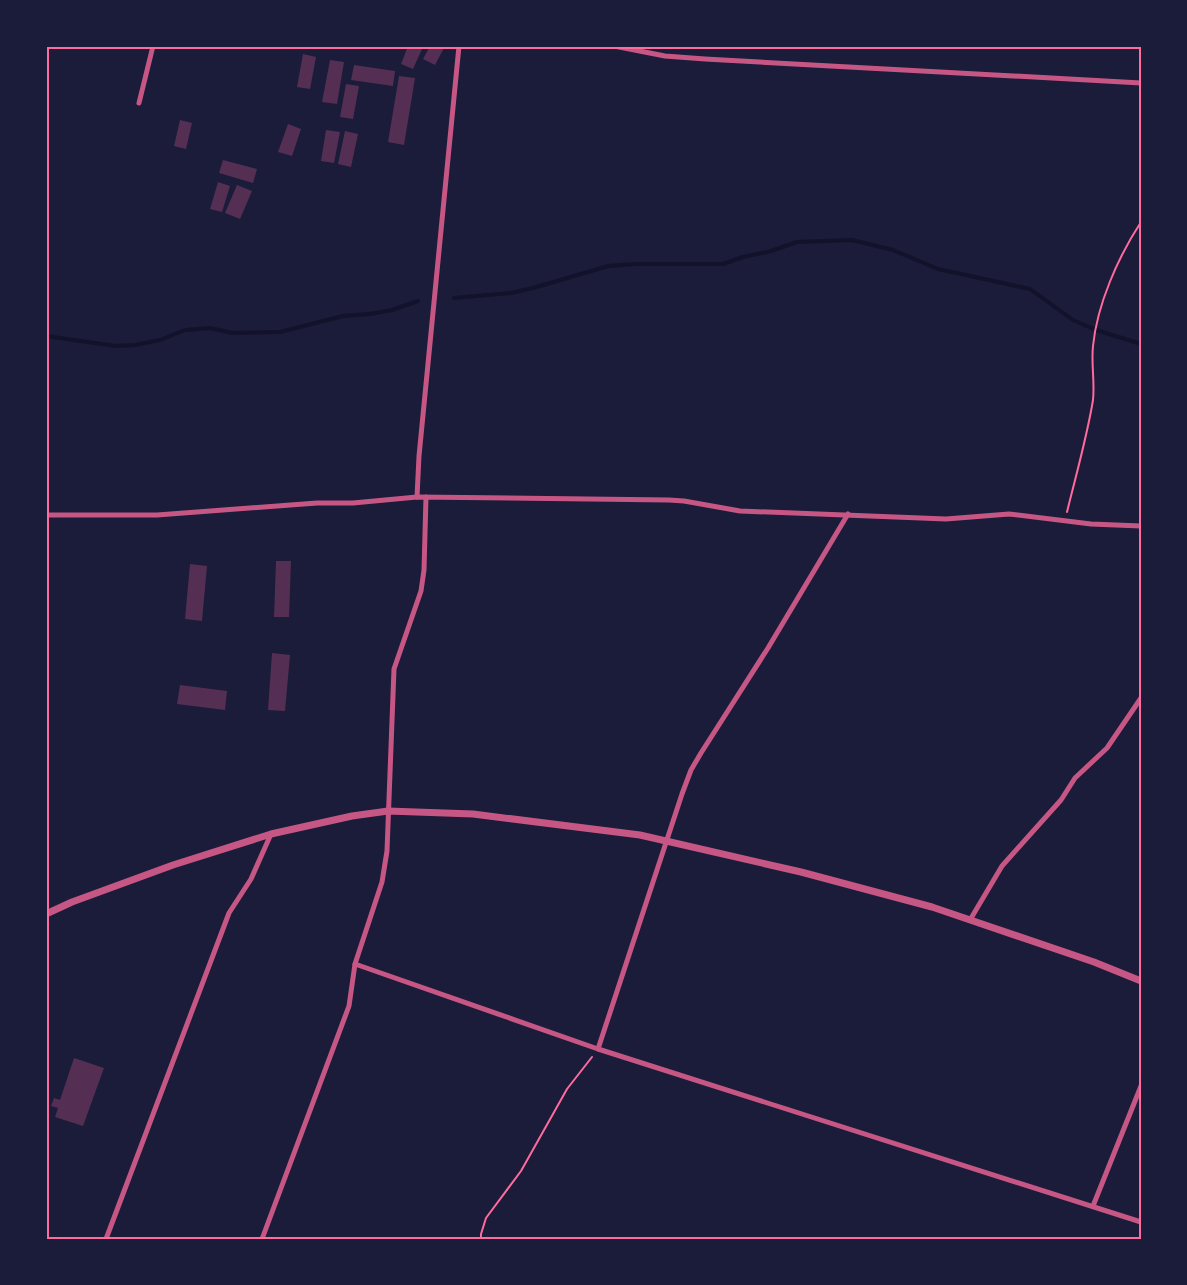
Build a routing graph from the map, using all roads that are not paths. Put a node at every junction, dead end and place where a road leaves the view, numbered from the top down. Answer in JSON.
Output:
{"nodes":[{"id":1,"x":153,"y":46,"type":"edge"},
{"id":2,"x":459,"y":46,"type":"edge"},
{"id":3,"x":614,"y":46,"type":"edge"},
{"id":4,"x":1141,"y":83,"type":"edge"},
{"id":5,"x":139,"y":103,"type":"dead end"},
{"id":6,"x":417,"y":497,"type":"junction"},
{"id":7,"x":426,"y":497,"type":"junction"},
{"id":8,"x":848,"y":514,"type":"junction"},
{"id":9,"x":46,"y":515,"type":"edge"},
{"id":10,"x":1141,"y":526,"type":"edge"},
{"id":11,"x":1141,"y":698,"type":"edge"},
{"id":12,"x":388,"y":811,"type":"junction"},
{"id":13,"x":270,"y":834,"type":"junction"},
{"id":14,"x":667,"y":840,"type":"junction"},
{"id":15,"x":46,"y":914,"type":"edge"},
{"id":16,"x":970,"y":920,"type":"junction"},
{"id":17,"x":355,"y":964,"type":"junction"},
{"id":18,"x":1141,"y":981,"type":"edge"},
{"id":19,"x":598,"y":1049,"type":"junction"},
{"id":20,"x":1141,"y":1086,"type":"edge"},
{"id":21,"x":1093,"y":1206,"type":"junction"},
{"id":22,"x":1141,"y":1222,"type":"edge"},
{"id":23,"x":106,"y":1239,"type":"edge"},
{"id":24,"x":262,"y":1239,"type":"edge"}],
"edges":[{"from":1,"to":5,"type":"street"},
{"from":2,"to":6,"type":"street"},
{"from":3,"to":4,"type":"street"},
{"from":6,"to":7,"type":"street"},
{"from":6,"to":9,"type":"street"},
{"from":7,"to":8,"type":"street"},
{"from":7,"to":12,"type":"street"},
{"from":8,"to":10,"type":"street"},
{"from":8,"to":14,"type":"street"},
{"from":11,"to":16,"type":"street"},
{"from":12,"to":13,"type":"street"},
{"from":12,"to":14,"type":"street"},
{"from":12,"to":17,"type":"street"},
{"from":13,"to":15,"type":"street"},
{"from":13,"to":23,"type":"street"},
{"from":14,"to":16,"type":"street"},
{"from":14,"to":19,"type":"street"},
{"from":16,"to":18,"type":"street"},
{"from":17,"to":19,"type":"street"},
{"from":17,"to":24,"type":"street"},
{"from":19,"to":21,"type":"street"},
{"from":20,"to":21,"type":"street"},
{"from":21,"to":22,"type":"street"}]}
